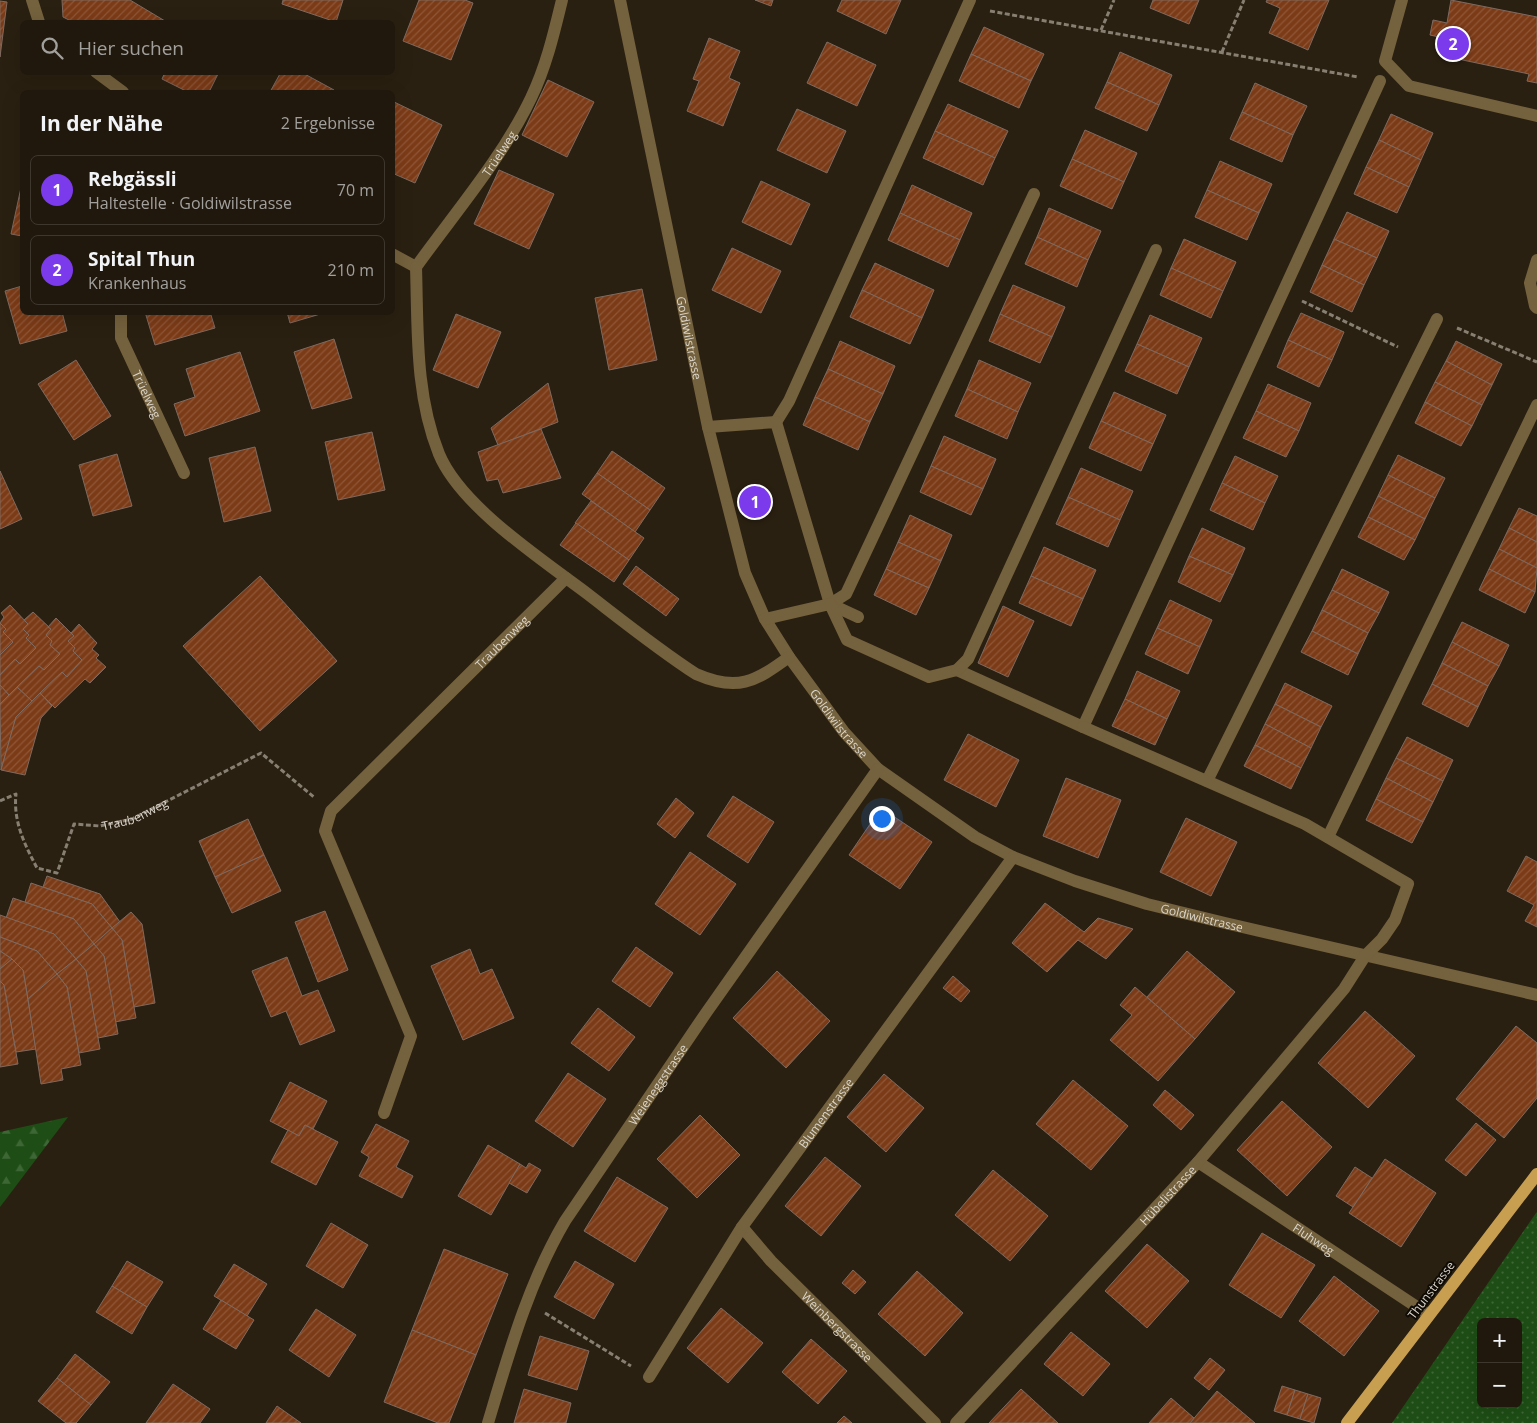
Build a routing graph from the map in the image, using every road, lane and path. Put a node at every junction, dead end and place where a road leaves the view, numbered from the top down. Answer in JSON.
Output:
{"nodes":[{"id":1,"x":32,"y":0,"type":"edge"},
{"id":2,"x":562,"y":0,"type":"edge"},
{"id":3,"x":620,"y":0,"type":"edge"},
{"id":4,"x":1114,"y":0,"type":"edge"},
{"id":5,"x":1244,"y":0,"type":"edge"},
{"id":6,"x":1402,"y":0,"type":"edge"},
{"id":7,"x":969,"y":3,"type":"edge"},
{"id":8,"x":38,"y":20,"type":"edge"},
{"id":9,"x":1101,"y":30,"type":"junction"},
{"id":10,"x":1222,"y":52,"type":"junction"},
{"id":11,"x":100,"y":75,"type":"edge"},
{"id":12,"x":1380,"y":81,"type":"joint"},
{"id":13,"x":121,"y":90,"type":"edge"},
{"id":14,"x":1537,"y":116,"type":"edge"},
{"id":15,"x":1034,"y":194,"type":"dead end"},
{"id":16,"x":1156,"y":250,"type":"dead end"},
{"id":17,"x":395,"y":256,"type":"edge"},
{"id":18,"x":1537,"y":260,"type":"edge"},
{"id":19,"x":416,"y":267,"type":"junction"},
{"id":20,"x":1537,"y":308,"type":"edge"},
{"id":21,"x":121,"y":315,"type":"edge"},
{"id":22,"x":1437,"y":319,"type":"dead end"},
{"id":23,"x":1537,"y":405,"type":"edge"},
{"id":24,"x":776,"y":422,"type":"junction"},
{"id":25,"x":708,"y":427,"type":"junction"},
{"id":26,"x":184,"y":473,"type":"dead end"},
{"id":27,"x":566,"y":578,"type":"junction"},
{"id":28,"x":830,"y":604,"type":"junction"},
{"id":29,"x":858,"y":617,"type":"dead end"},
{"id":30,"x":765,"y":619,"type":"junction"},
{"id":31,"x":789,"y":658,"type":"junction"},
{"id":32,"x":957,"y":670,"type":"junction"},
{"id":33,"x":1083,"y":727,"type":"junction"},
{"id":34,"x":878,"y":769,"type":"junction"},
{"id":35,"x":1208,"y":781,"type":"junction"},
{"id":36,"x":0,"y":801,"type":"edge"},
{"id":37,"x":331,"y":811,"type":"junction"},
{"id":38,"x":1328,"y":837,"type":"junction"},
{"id":39,"x":1013,"y":857,"type":"junction"},
{"id":40,"x":1365,"y":956,"type":"junction"},
{"id":41,"x":1537,"y":995,"type":"edge"},
{"id":42,"x":384,"y":1113,"type":"dead end"},
{"id":43,"x":1198,"y":1162,"type":"junction"},
{"id":44,"x":1537,"y":1174,"type":"edge"},
{"id":45,"x":742,"y":1227,"type":"junction"},
{"id":46,"x":1429,"y":1315,"type":"junction"},
{"id":47,"x":560,"y":1322,"type":"dead end"},
{"id":48,"x":649,"y":1377,"type":"joint"},
{"id":49,"x":488,"y":1423,"type":"edge"},
{"id":50,"x":935,"y":1423,"type":"edge"},
{"id":51,"x":956,"y":1423,"type":"edge"},
{"id":52,"x":1347,"y":1423,"type":"edge"}],
"edges":[{"from":1,"to":8,"type":"street"},
{"from":2,"to":19,"type":"street","name":"Trüelweg"},
{"from":3,"to":25,"type":"street","name":"Goldiwilstrasse"},
{"from":4,"to":9,"type":"path"},
{"from":5,"to":10,"type":"path"},
{"from":6,"to":14,"type":"street"},
{"from":7,"to":9,"type":"path"},
{"from":7,"to":24,"type":"street"},
{"from":9,"to":10,"type":"path"},
{"from":10,"to":12,"type":"path"},
{"from":11,"to":13,"type":"street"},
{"from":12,"to":33,"type":"street"},
{"from":15,"to":28,"type":"street"},
{"from":16,"to":32,"type":"street"},
{"from":17,"to":19,"type":"street"},
{"from":18,"to":20,"type":"street"},
{"from":19,"to":27,"type":"street"},
{"from":21,"to":26,"type":"street","name":"Trüelweg"},
{"from":22,"to":35,"type":"street"},
{"from":23,"to":38,"type":"street"},
{"from":24,"to":25,"type":"street"},
{"from":24,"to":28,"type":"street"},
{"from":25,"to":30,"type":"street","name":"Goldiwilstrasse"},
{"from":27,"to":31,"type":"street"},
{"from":27,"to":37,"type":"street","name":"Traubenweg"},
{"from":28,"to":29,"type":"street"},
{"from":28,"to":30,"type":"street"},
{"from":28,"to":32,"type":"street"},
{"from":30,"to":31,"type":"street","name":"Goldiwilstrasse"},
{"from":31,"to":34,"type":"street","name":"Goldiwilstrasse"},
{"from":32,"to":33,"type":"street"},
{"from":33,"to":35,"type":"street"},
{"from":34,"to":39,"type":"street","name":"Goldiwilstrasse"},
{"from":34,"to":49,"type":"street","name":"Weieneggstrasse"},
{"from":35,"to":38,"type":"street"},
{"from":36,"to":37,"type":"path","name":"Traubenweg"},
{"from":37,"to":42,"type":"street"},
{"from":38,"to":40,"type":"street","name":"Hübelistrasse"},
{"from":39,"to":40,"type":"street","name":"Goldiwilstrasse"},
{"from":39,"to":45,"type":"street","name":"Blumenstrasse"},
{"from":40,"to":41,"type":"street","name":"Goldiwilstrasse"},
{"from":40,"to":43,"type":"street","name":"Hübelistrasse"},
{"from":43,"to":46,"type":"street","name":"Fluhweg"},
{"from":43,"to":51,"type":"street","name":"Hübelistrasse"},
{"from":44,"to":46,"type":"main road","name":"Thunstrasse"},
{"from":45,"to":48,"type":"street","name":"Blumenstrasse"},
{"from":45,"to":50,"type":"street","name":"Weinbergstrasse"},
{"from":46,"to":52,"type":"main road","name":"Thunstrasse"},
{"from":47,"to":48,"type":"path"}]}
